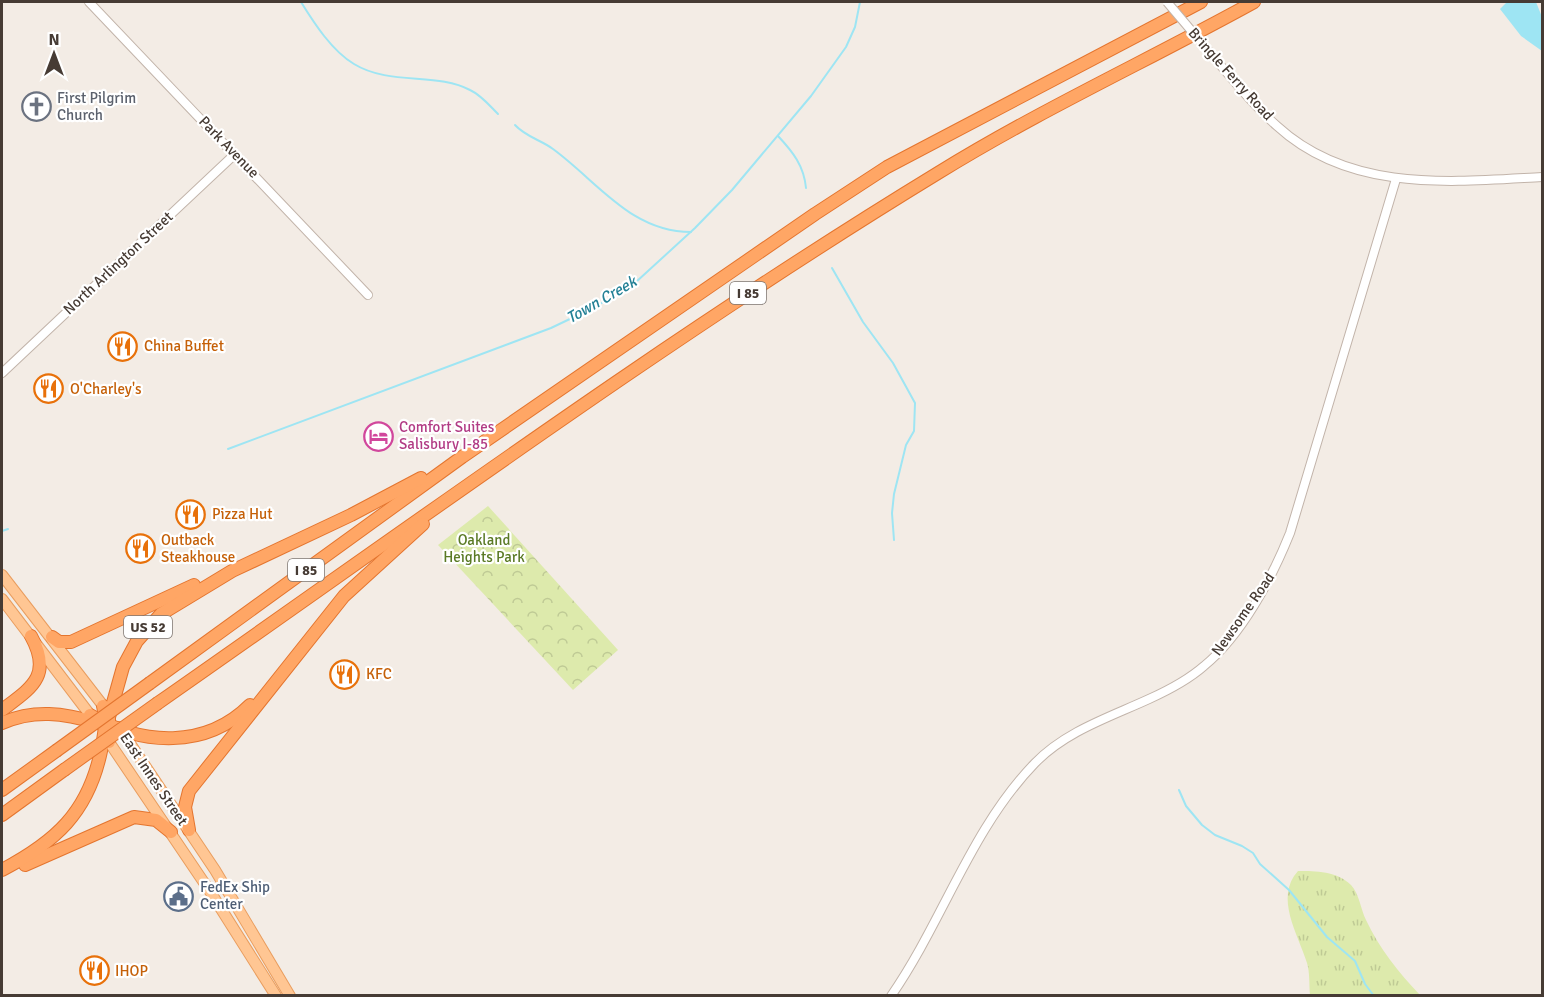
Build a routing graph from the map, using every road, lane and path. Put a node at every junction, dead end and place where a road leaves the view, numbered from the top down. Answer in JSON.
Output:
{"nodes":[{"id":1,"x":89,"y":2,"type":"edge"},
{"id":2,"x":1167,"y":2,"type":"edge"},
{"id":3,"x":1201,"y":2,"type":"edge"},
{"id":4,"x":1254,"y":2,"type":"edge"},
{"id":5,"x":235,"y":154,"type":"junction"},
{"id":6,"x":1542,"y":177,"type":"edge"},
{"id":7,"x":1396,"y":179,"type":"junction"},
{"id":8,"x":368,"y":295,"type":"dead end"},
{"id":9,"x":2,"y":373,"type":"edge"},
{"id":10,"x":462,"y":457,"type":"junction"},
{"id":11,"x":456,"y":492,"type":"junction"},
{"id":12,"x":254,"y":560,"type":"junction"},
{"id":13,"x":2,"y":574,"type":"edge"},
{"id":14,"x":2,"y":599,"type":"edge"},
{"id":15,"x":31,"y":636,"type":"junction"},
{"id":16,"x":52,"y":637,"type":"junction"},
{"id":17,"x":306,"y":644,"type":"junction"},
{"id":18,"x":2,"y":710,"type":"edge"},
{"id":19,"x":2,"y":723,"type":"edge"},
{"id":20,"x":107,"y":725,"type":"junction"},
{"id":21,"x":2,"y":790,"type":"edge"},
{"id":22,"x":2,"y":815,"type":"edge"},
{"id":23,"x":189,"y":830,"type":"junction"},
{"id":24,"x":171,"y":832,"type":"junction"},
{"id":25,"x":2,"y":872,"type":"edge"},
{"id":26,"x":276,"y":996,"type":"edge"},
{"id":27,"x":290,"y":996,"type":"edge"},
{"id":28,"x":891,"y":996,"type":"edge"}],
"edges":[{"from":1,"to":5,"type":"street","name":"Park Avenue"},
{"from":2,"to":7,"type":"street","name":"Bringle Ferry Road","bridge":true},
{"from":3,"to":10,"type":"highway","number":"I 85"},
{"from":4,"to":11,"type":"highway","number":"I 85"},
{"from":5,"to":8,"type":"street","name":"Park Avenue"},
{"from":5,"to":9,"type":"street","name":"North Arlington Street"},
{"from":6,"to":7,"type":"street","name":"Bringle Ferry Road"},
{"from":7,"to":28,"type":"street","name":"Newsome Road"},
{"from":10,"to":12,"type":"highway","number":"US 52"},
{"from":10,"to":21,"type":"highway","number":"I 85","bridge":true},
{"from":11,"to":17,"type":"highway"},
{"from":11,"to":22,"type":"highway","number":"I 85","bridge":true},
{"from":12,"to":16,"type":"highway"},
{"from":12,"to":20,"type":"highway","number":"US 52"},
{"from":13,"to":16,"type":"main road","name":"East Innes Street"},
{"from":14,"to":15,"type":"main road","name":"East Innes Street"},
{"from":15,"to":18,"type":"highway"},
{"from":15,"to":20,"type":"main road","name":"East Innes Street"},
{"from":16,"to":20,"type":"main road","name":"East Innes Street"},
{"from":17,"to":20,"type":"highway"},
{"from":17,"to":23,"type":"highway"},
{"from":19,"to":20,"type":"highway"},
{"from":20,"to":23,"type":"main road","name":"East Innes Street"},
{"from":20,"to":24,"type":"main road","name":"East Innes Street"},
{"from":20,"to":25,"type":"highway"},
{"from":23,"to":27,"type":"main road","name":"East Innes Street"},
{"from":24,"to":25,"type":"highway"},
{"from":24,"to":26,"type":"main road","name":"East Innes Street"}]}
